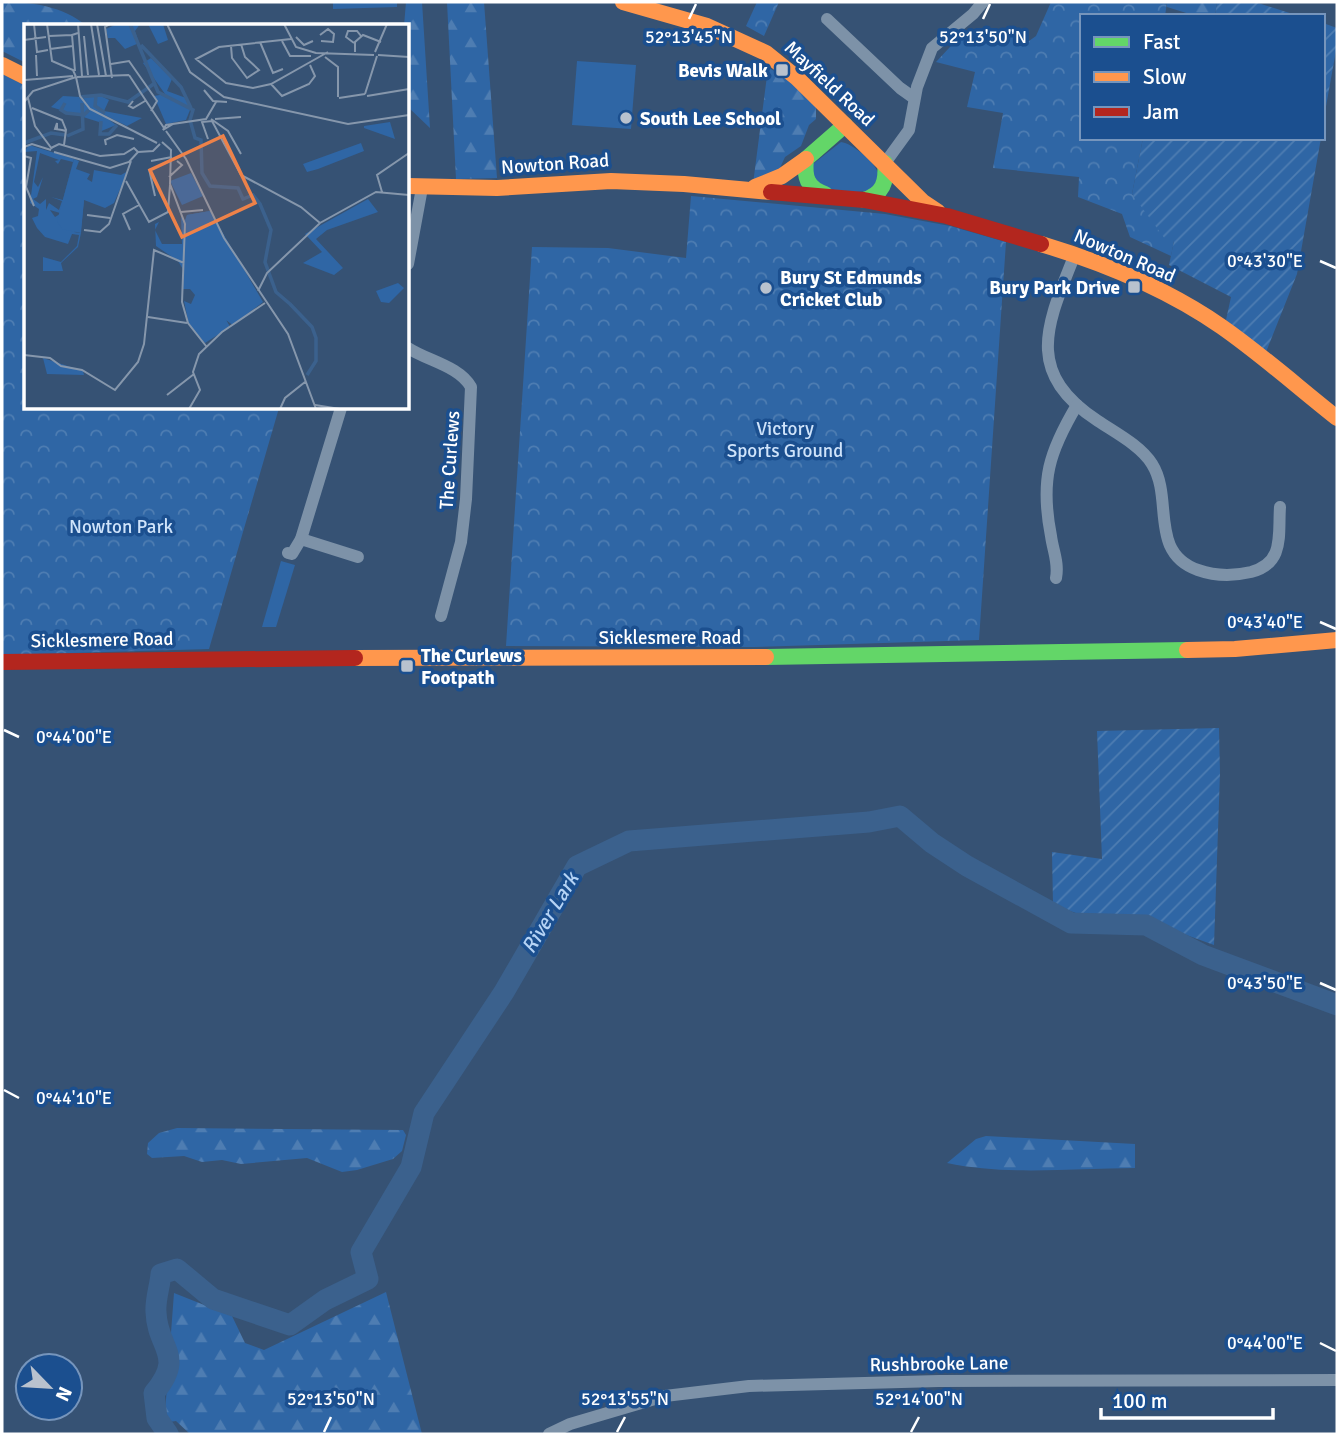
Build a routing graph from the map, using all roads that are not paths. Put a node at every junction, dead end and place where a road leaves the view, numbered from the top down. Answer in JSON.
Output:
{"nodes":[{"id":1,"x":626,"y":2,"type":"edge"},
{"id":2,"x":983,"y":2,"type":"edge"},
{"id":3,"x":827,"y":19,"type":"dead end"},
{"id":4,"x":2,"y":65,"type":"edge"},
{"id":5,"x":24,"y":76,"type":"edge"},
{"id":6,"x":914,"y":98,"type":"junction"},
{"id":7,"x":845,"y":125,"type":"junction"},
{"id":8,"x":806,"y":159,"type":"junction"},
{"id":9,"x":885,"y":163,"type":"junction"},
{"id":10,"x":415,"y":187,"type":"edge"},
{"id":11,"x":746,"y":189,"type":"junction"},
{"id":12,"x":834,"y":197,"type":"junction"},
{"id":13,"x":864,"y":200,"type":"junction"},
{"id":14,"x":947,"y":216,"type":"junction"},
{"id":15,"x":1075,"y":254,"type":"junction"},
{"id":16,"x":410,"y":255,"type":"edge"},
{"id":17,"x":410,"y":349,"type":"edge"},
{"id":18,"x":1077,"y":405,"type":"junction"},
{"id":19,"x":340,"y":410,"type":"edge"},
{"id":20,"x":1337,"y":418,"type":"edge"},
{"id":21,"x":1280,"y":507,"type":"dead end"},
{"id":22,"x":302,"y":540,"type":"junction"},
{"id":23,"x":288,"y":552,"type":"dead end"},
{"id":24,"x":358,"y":556,"type":"dead end"},
{"id":25,"x":1056,"y":578,"type":"dead end"},
{"id":26,"x":446,"y":612,"type":"dead end"},
{"id":27,"x":1337,"y":640,"type":"edge"},
{"id":28,"x":2,"y":662,"type":"edge"},
{"id":29,"x":1337,"y":1380,"type":"edge"},
{"id":30,"x":549,"y":1434,"type":"edge"}],
"edges":[{"from":1,"to":7,"type":"main road","name":"Mayfield Road"},
{"from":2,"to":6,"type":"street"},
{"from":3,"to":6,"type":"street"},
{"from":4,"to":5,"type":"main road"},
{"from":6,"to":9,"type":"street"},
{"from":7,"to":8,"type":"main road","name":"Nowton Road"},
{"from":7,"to":9,"type":"main road","name":"Mayfield Road"},
{"from":8,"to":11,"type":"main road","name":"Nowton Road"},
{"from":8,"to":12,"type":"main road","name":"Nowton Road"},
{"from":9,"to":13,"type":"main road"},
{"from":9,"to":14,"type":"main road","name":"Mayfield Road"},
{"from":10,"to":11,"type":"main road","name":"Nowton Road"},
{"from":10,"to":16,"type":"street"},
{"from":11,"to":12,"type":"main road","name":"Nowton Road"},
{"from":12,"to":13,"type":"main road","name":"Nowton Road"},
{"from":13,"to":14,"type":"main road","name":"Nowton Road"},
{"from":14,"to":15,"type":"main road","name":"Nowton Road"},
{"from":15,"to":18,"type":"street"},
{"from":15,"to":20,"type":"main road","name":"Nowton Road"},
{"from":17,"to":26,"type":"street","name":"The Curlews"},
{"from":18,"to":21,"type":"street"},
{"from":18,"to":25,"type":"street"},
{"from":19,"to":22,"type":"street"},
{"from":22,"to":23,"type":"street"},
{"from":22,"to":24,"type":"street"},
{"from":27,"to":28,"type":"main road","name":"Sicklesmere Road"},
{"from":29,"to":30,"type":"street","name":"Rushbrooke Lane"}]}
